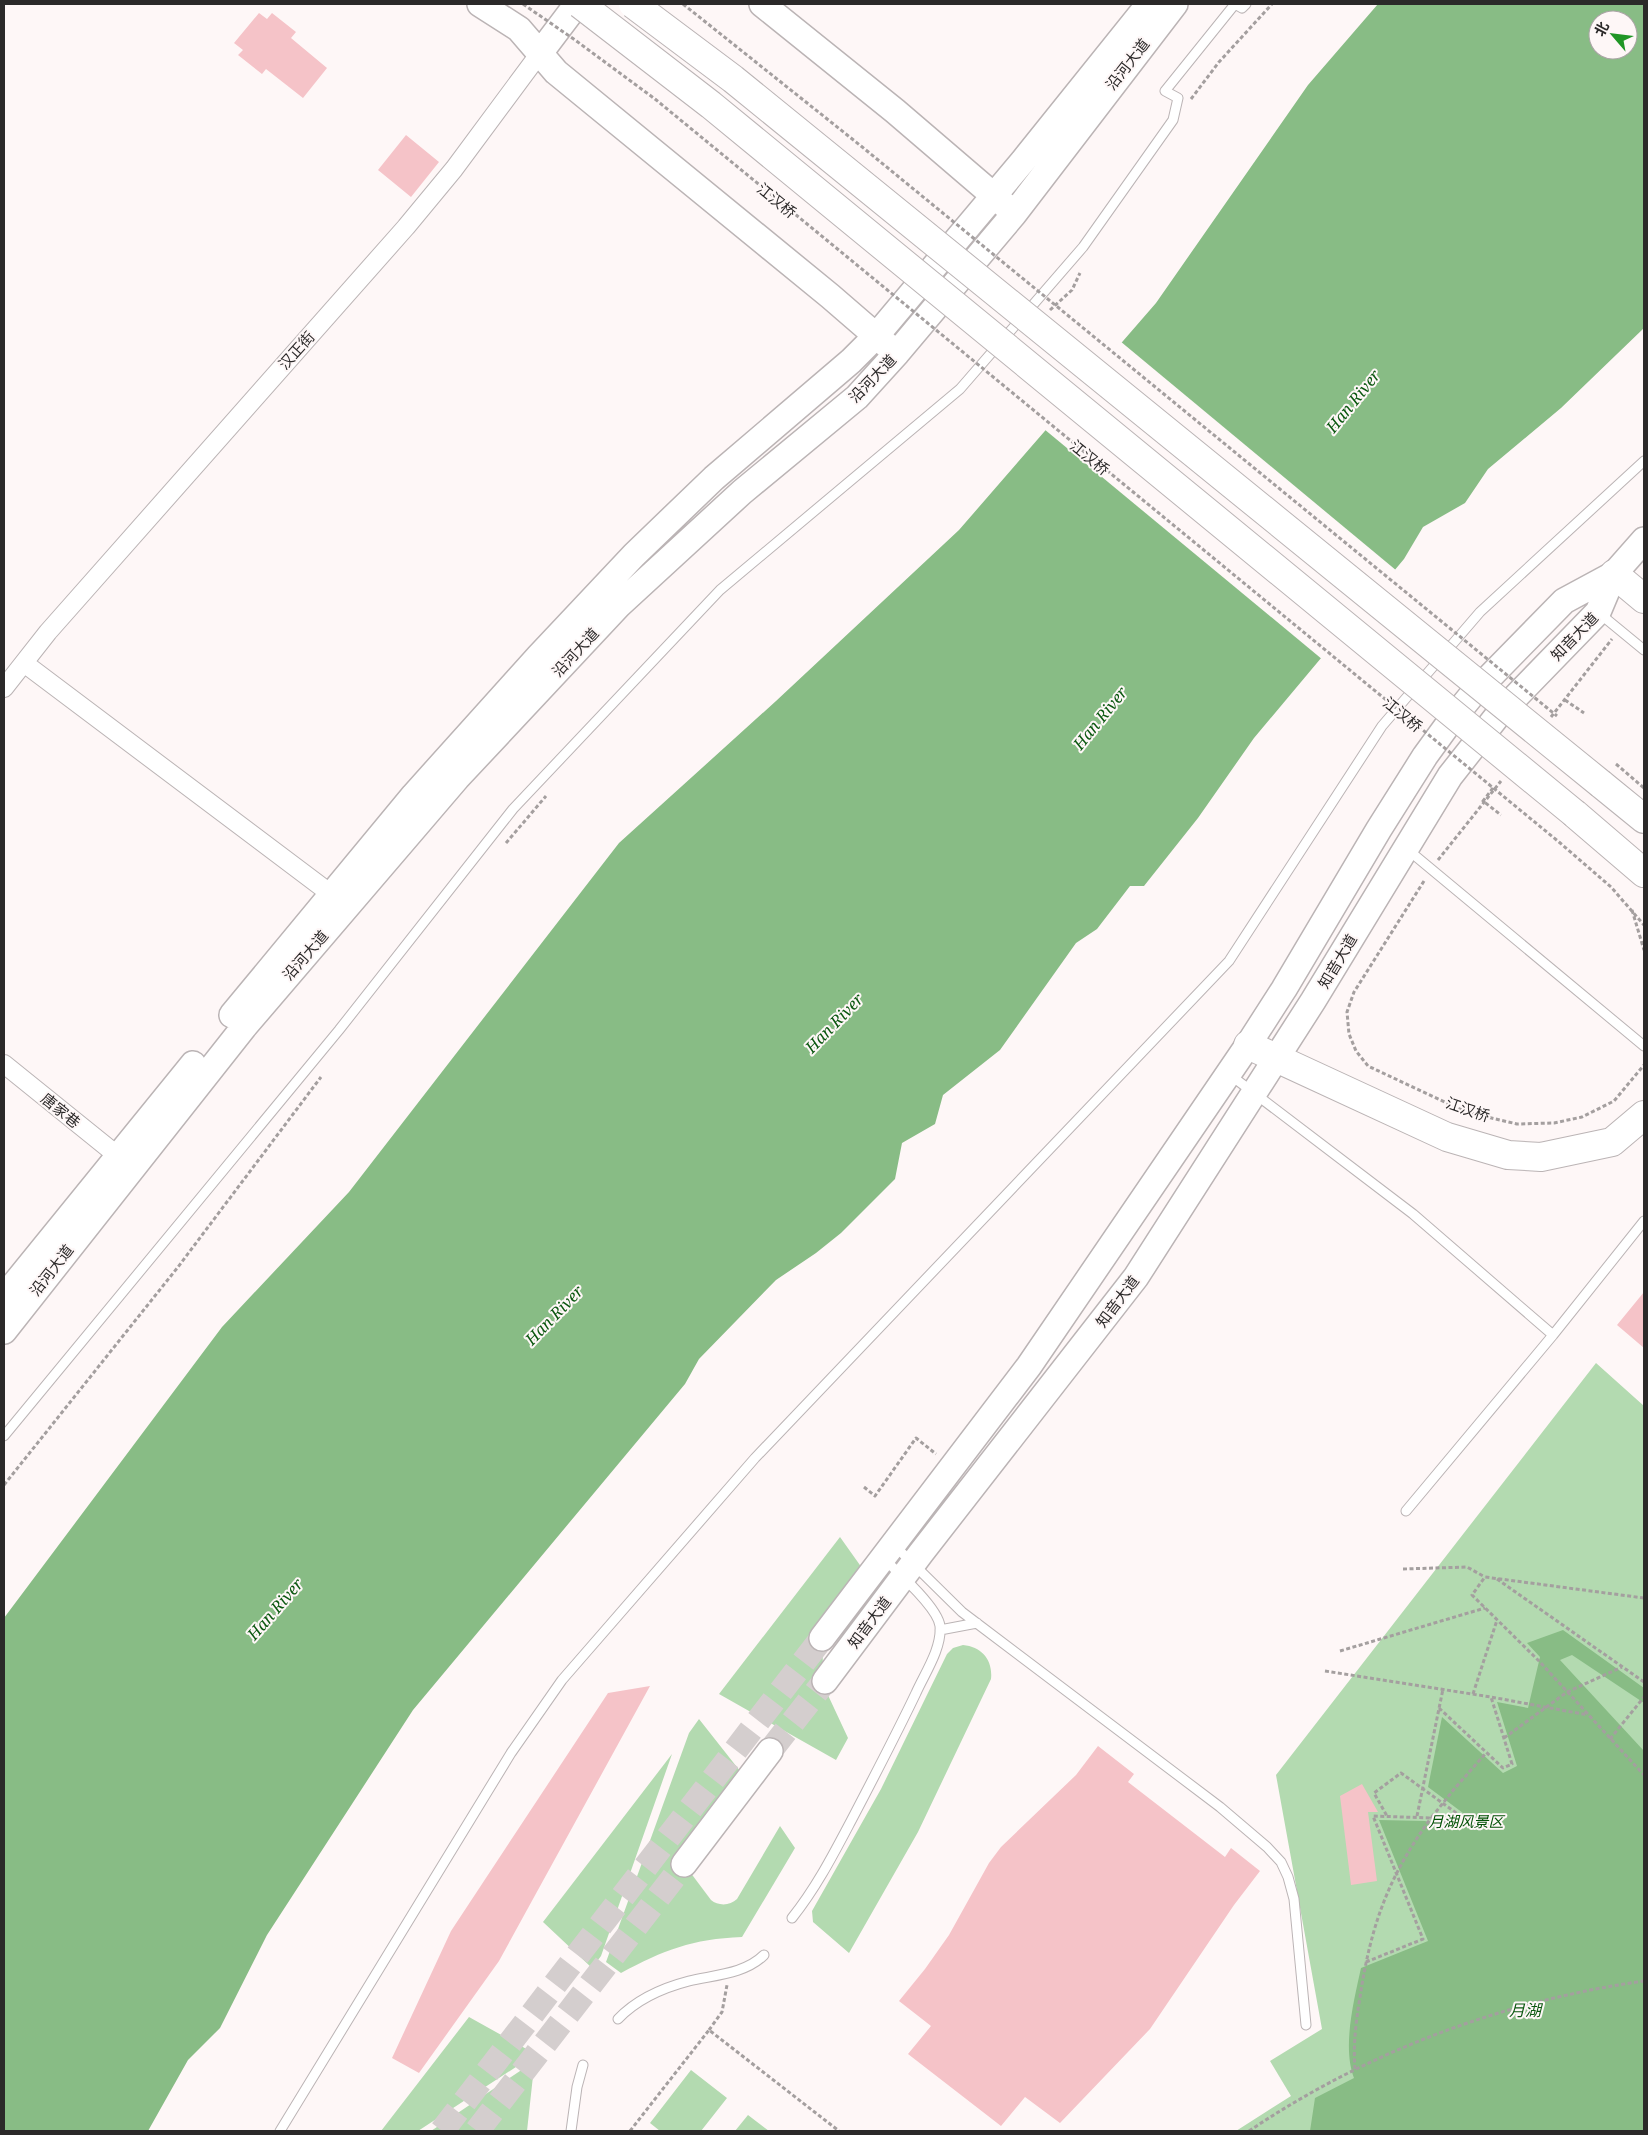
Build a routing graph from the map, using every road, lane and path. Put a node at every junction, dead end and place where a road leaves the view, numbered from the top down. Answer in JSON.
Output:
{"nodes":[{"id":1,"x":480,"y":4,"type":"edge"},
{"id":2,"x":523,"y":4,"type":"edge"},
{"id":3,"x":579,"y":4,"type":"edge"},
{"id":4,"x":633,"y":4,"type":"edge"},
{"id":5,"x":683,"y":4,"type":"edge"},
{"id":6,"x":762,"y":4,"type":"edge"},
{"id":7,"x":1148,"y":4,"type":"edge"},
{"id":8,"x":1175,"y":4,"type":"edge"},
{"id":9,"x":1246,"y":4,"type":"edge"},
{"id":10,"x":1272,"y":4,"type":"edge"},
{"id":11,"x":540,"y":53,"type":"junction"},
{"id":12,"x":1189,"y":102,"type":"dead end"},
{"id":13,"x":994,"y":196,"type":"junction"},
{"id":14,"x":1014,"y":214,"type":"junction"},
{"id":15,"x":1085,"y":264,"type":"dead end"},
{"id":16,"x":1044,"y":317,"type":"dead end"},
{"id":17,"x":876,"y":336,"type":"junction"},
{"id":18,"x":897,"y":353,"type":"junction"},
{"id":19,"x":987,"y":370,"type":"dead end"},
{"id":20,"x":980,"y":377,"type":"dead end"},
{"id":21,"x":1644,"y":461,"type":"edge"},
{"id":22,"x":1644,"y":540,"type":"edge"},
{"id":23,"x":1614,"y":574,"type":"junction"},
{"id":24,"x":1644,"y":599,"type":"edge"},
{"id":25,"x":1598,"y":612,"type":"junction"},
{"id":26,"x":1644,"y":650,"type":"edge"},
{"id":27,"x":24,"y":663,"type":"junction"},
{"id":28,"x":4,"y":688,"type":"edge"},
{"id":29,"x":1584,"y":713,"type":"dead end"},
{"id":30,"x":1554,"y":714,"type":"junction"},
{"id":31,"x":1561,"y":720,"type":"dead end"},
{"id":32,"x":1607,"y":773,"type":"junction"},
{"id":33,"x":1493,"y":788,"type":"junction"},
{"id":34,"x":1644,"y":788,"type":"edge"},
{"id":35,"x":551,"y":791,"type":"dead end"},
{"id":36,"x":1501,"y":815,"type":"dead end"},
{"id":37,"x":1644,"y":819,"type":"edge"},
{"id":38,"x":1405,"y":847,"type":"junction"},
{"id":39,"x":499,"y":850,"type":"dead end"},
{"id":40,"x":1644,"y":873,"type":"edge"},
{"id":41,"x":1424,"y":881,"type":"dead end"},
{"id":42,"x":331,"y":894,"type":"junction"},
{"id":43,"x":1632,"y":910,"type":"junction"},
{"id":44,"x":1644,"y":925,"type":"edge"},
{"id":45,"x":1644,"y":950,"type":"edge"},
{"id":46,"x":1248,"y":1044,"type":"junction"},
{"id":47,"x":1644,"y":1046,"type":"edge"},
{"id":48,"x":1277,"y":1058,"type":"junction"},
{"id":49,"x":4,"y":1064,"type":"edge"},
{"id":50,"x":1644,"y":1065,"type":"edge"},
{"id":51,"x":1229,"y":1074,"type":"junction"},
{"id":52,"x":321,"y":1076,"type":"dead end"},
{"id":53,"x":1254,"y":1094,"type":"junction"},
{"id":54,"x":1644,"y":1105,"type":"edge"},
{"id":55,"x":1644,"y":1115,"type":"edge"},
{"id":56,"x":1612,"y":1142,"type":"junction"},
{"id":57,"x":118,"y":1156,"type":"junction"},
{"id":58,"x":1644,"y":1222,"type":"edge"},
{"id":59,"x":7,"y":1286,"type":"edge"},
{"id":60,"x":4,"y":1331,"type":"edge"},
{"id":61,"x":1553,"y":1335,"type":"junction"},
{"id":62,"x":4,"y":1436,"type":"edge"},
{"id":63,"x":938,"y":1456,"type":"dead end"},
{"id":64,"x":4,"y":1485,"type":"edge"},
{"id":65,"x":864,"y":1488,"type":"dead end"},
{"id":66,"x":1406,"y":1511,"type":"dead end"},
{"id":67,"x":888,"y":1551,"type":"junction"},
{"id":68,"x":1403,"y":1569,"type":"dead end"},
{"id":69,"x":908,"y":1570,"type":"junction"},
{"id":70,"x":1485,"y":1577,"type":"junction"},
{"id":71,"x":1497,"y":1579,"type":"junction"},
{"id":72,"x":1644,"y":1598,"type":"edge"},
{"id":73,"x":1485,"y":1608,"type":"junction"},
{"id":74,"x":1497,"y":1620,"type":"junction"},
{"id":75,"x":976,"y":1623,"type":"junction"},
{"id":76,"x":940,"y":1630,"type":"junction"},
{"id":77,"x":822,"y":1638,"type":"tunnel mouth"},
{"id":78,"x":1340,"y":1651,"type":"dead end"},
{"id":79,"x":1622,"y":1667,"type":"junction"},
{"id":80,"x":1324,"y":1671,"type":"dead end"},
{"id":81,"x":825,"y":1681,"type":"tunnel mouth"},
{"id":82,"x":1644,"y":1682,"type":"edge"},
{"id":83,"x":1443,"y":1689,"type":"junction"},
{"id":84,"x":1567,"y":1692,"type":"junction"},
{"id":85,"x":1473,"y":1694,"type":"junction"},
{"id":86,"x":1491,"y":1697,"type":"junction"},
{"id":87,"x":1644,"y":1697,"type":"edge"},
{"id":88,"x":1544,"y":1707,"type":"junction"},
{"id":89,"x":1438,"y":1708,"type":"junction"},
{"id":90,"x":1589,"y":1716,"type":"junction"},
{"id":91,"x":1504,"y":1738,"type":"junction"},
{"id":92,"x":1610,"y":1739,"type":"junction"},
{"id":93,"x":770,"y":1751,"type":"tunnel mouth"},
{"id":94,"x":1485,"y":1754,"type":"junction"},
{"id":95,"x":1644,"y":1775,"type":"edge"},
{"id":96,"x":1422,"y":1788,"type":"junction"},
{"id":97,"x":1444,"y":1801,"type":"junction"},
{"id":98,"x":1388,"y":1816,"type":"junction"},
{"id":99,"x":1416,"y":1816,"type":"junction"},
{"id":100,"x":1430,"y":1820,"type":"junction"},
{"id":101,"x":684,"y":1864,"type":"tunnel mouth"},
{"id":102,"x":1398,"y":1871,"type":"junction"},
{"id":103,"x":792,"y":1918,"type":"dead end"},
{"id":104,"x":764,"y":1954,"type":"dead end"},
{"id":105,"x":1365,"y":1962,"type":"junction"},
{"id":106,"x":729,"y":1972,"type":"junction"},
{"id":107,"x":1644,"y":1981,"type":"edge"},
{"id":108,"x":618,"y":2019,"type":"dead end"},
{"id":109,"x":1306,"y":2026,"type":"dead end"},
{"id":110,"x":709,"y":2030,"type":"junction"},
{"id":111,"x":583,"y":2065,"type":"dead end"},
{"id":112,"x":1353,"y":2070,"type":"junction"},
{"id":113,"x":280,"y":2131,"type":"edge"},
{"id":114,"x":571,"y":2131,"type":"edge"},
{"id":115,"x":630,"y":2131,"type":"edge"},
{"id":116,"x":838,"y":2131,"type":"edge"},
{"id":117,"x":1249,"y":2131,"type":"edge"}],
"edges":[{"from":1,"to":11,"type":"main road"},
{"from":2,"to":33,"type":"path","name":"江汉桥","bridge":true},
{"from":3,"to":11,"type":"main road","name":"汉正街"},
{"from":3,"to":40,"type":"main road","name":"江汉桥","bridge":true},
{"from":4,"to":32,"type":"main road","bridge":true},
{"from":5,"to":30,"type":"path","bridge":true},
{"from":6,"to":13,"type":"main road"},
{"from":7,"to":13,"type":"main road","name":"沿河大道"},
{"from":8,"to":14,"type":"main road","name":"沿河大道"},
{"from":9,"to":62,"type":"lane"},
{"from":10,"to":12,"type":"path"},
{"from":11,"to":17,"type":"main road"},
{"from":11,"to":27,"type":"street","name":"汉正街"},
{"from":13,"to":14,"type":"main road"},
{"from":13,"to":17,"type":"main road","name":"沿河大道"},
{"from":14,"to":18,"type":"main road","name":"沿河大道"},
{"from":15,"to":16,"type":"path"},
{"from":17,"to":18,"type":"main road"},
{"from":17,"to":42,"type":"main road","name":"沿河大道"},
{"from":18,"to":60,"type":"main road","name":"沿河大道"},
{"from":19,"to":20,"type":"path"},
{"from":21,"to":113,"type":"lane"},
{"from":22,"to":23,"type":"main road"},
{"from":23,"to":24,"type":"main road"},
{"from":23,"to":25,"type":"main road","name":"知音大道"},
{"from":23,"to":46,"type":"main road","name":"知音大道"},
{"from":25,"to":26,"type":"lane"},
{"from":25,"to":38,"type":"main road","name":"知音大道"},
{"from":27,"to":28,"type":"street","name":"汉正街"},
{"from":27,"to":42,"type":"street"},
{"from":29,"to":30,"type":"path"},
{"from":30,"to":31,"type":"path","bridge":true},
{"from":32,"to":34,"type":"path","bridge":true},
{"from":32,"to":37,"type":"main road"},
{"from":33,"to":36,"type":"path","bridge":true},
{"from":33,"to":43,"type":"path","name":"江汉桥","bridge":true},
{"from":35,"to":39,"type":"path"},
{"from":38,"to":47,"type":"lane"},
{"from":38,"to":48,"type":"main road","name":"知音大道"},
{"from":41,"to":50,"type":"path","name":"江汉桥","bridge":true},
{"from":42,"to":57,"type":"main road","name":"沿河大道"},
{"from":43,"to":44,"type":"path","name":"江汉桥","bridge":true},
{"from":43,"to":45,"type":"path"},
{"from":46,"to":48,"type":"main road"},
{"from":46,"to":51,"type":"main road","name":"知音大道"},
{"from":48,"to":53,"type":"main road","name":"知音大道"},
{"from":48,"to":56,"type":"main road"},
{"from":49,"to":57,"type":"street","name":"唐家巷"},
{"from":51,"to":53,"type":"lane"},
{"from":51,"to":67,"type":"main road","name":"知音大道"},
{"from":52,"to":64,"type":"path"},
{"from":53,"to":61,"type":"lane"},
{"from":53,"to":69,"type":"main road","name":"知音大道"},
{"from":54,"to":56,"type":"main road"},
{"from":55,"to":56,"type":"main road"},
{"from":57,"to":59,"type":"main road","name":"沿河大道"},
{"from":58,"to":61,"type":"lane"},
{"from":61,"to":66,"type":"lane"},
{"from":63,"to":65,"type":"path"},
{"from":67,"to":69,"type":"lane"},
{"from":67,"to":69,"type":"lane"},
{"from":67,"to":77,"type":"main road","name":"知音大道"},
{"from":68,"to":70,"type":"path"},
{"from":69,"to":75,"type":"lane"},
{"from":69,"to":76,"type":"lane"},
{"from":69,"to":81,"type":"main road","name":"知音大道"},
{"from":70,"to":71,"type":"path"},
{"from":70,"to":73,"type":"path"},
{"from":71,"to":72,"type":"path"},
{"from":71,"to":79,"type":"path"},
{"from":73,"to":74,"type":"path"},
{"from":73,"to":78,"type":"path"},
{"from":74,"to":84,"type":"path"},
{"from":74,"to":85,"type":"path"},
{"from":75,"to":76,"type":"lane"},
{"from":75,"to":109,"type":"lane"},
{"from":76,"to":103,"type":"lane"},
{"from":79,"to":82,"type":"path"},
{"from":79,"to":84,"type":"path"},
{"from":80,"to":83,"type":"path"},
{"from":83,"to":85,"type":"path"},
{"from":83,"to":89,"type":"path"},
{"from":84,"to":88,"type":"path"},
{"from":84,"to":90,"type":"path"},
{"from":85,"to":86,"type":"path"},
{"from":86,"to":88,"type":"path"},
{"from":86,"to":91,"type":"path"},
{"from":87,"to":92,"type":"path"},
{"from":88,"to":90,"type":"path"},
{"from":88,"to":91,"type":"path"},
{"from":89,"to":94,"type":"path"},
{"from":89,"to":96,"type":"path"},
{"from":90,"to":92,"type":"path"},
{"from":91,"to":94,"type":"path"},
{"from":92,"to":95,"type":"path"},
{"from":93,"to":101,"type":"main road"},
{"from":94,"to":97,"type":"path"},
{"from":96,"to":97,"type":"path"},
{"from":96,"to":98,"type":"path"},
{"from":96,"to":99,"type":"path"},
{"from":97,"to":100,"type":"path"},
{"from":97,"to":100,"type":"path"},
{"from":98,"to":99,"type":"path"},
{"from":98,"to":102,"type":"path"},
{"from":99,"to":100,"type":"path"},
{"from":100,"to":102,"type":"path"},
{"from":102,"to":105,"type":"path"},
{"from":102,"to":105,"type":"path"},
{"from":104,"to":106,"type":"lane"},
{"from":105,"to":112,"type":"path"},
{"from":106,"to":108,"type":"lane"},
{"from":106,"to":110,"type":"path"},
{"from":107,"to":112,"type":"path"},
{"from":110,"to":115,"type":"path"},
{"from":110,"to":116,"type":"path"},
{"from":111,"to":114,"type":"lane"},
{"from":112,"to":117,"type":"path"}]}
